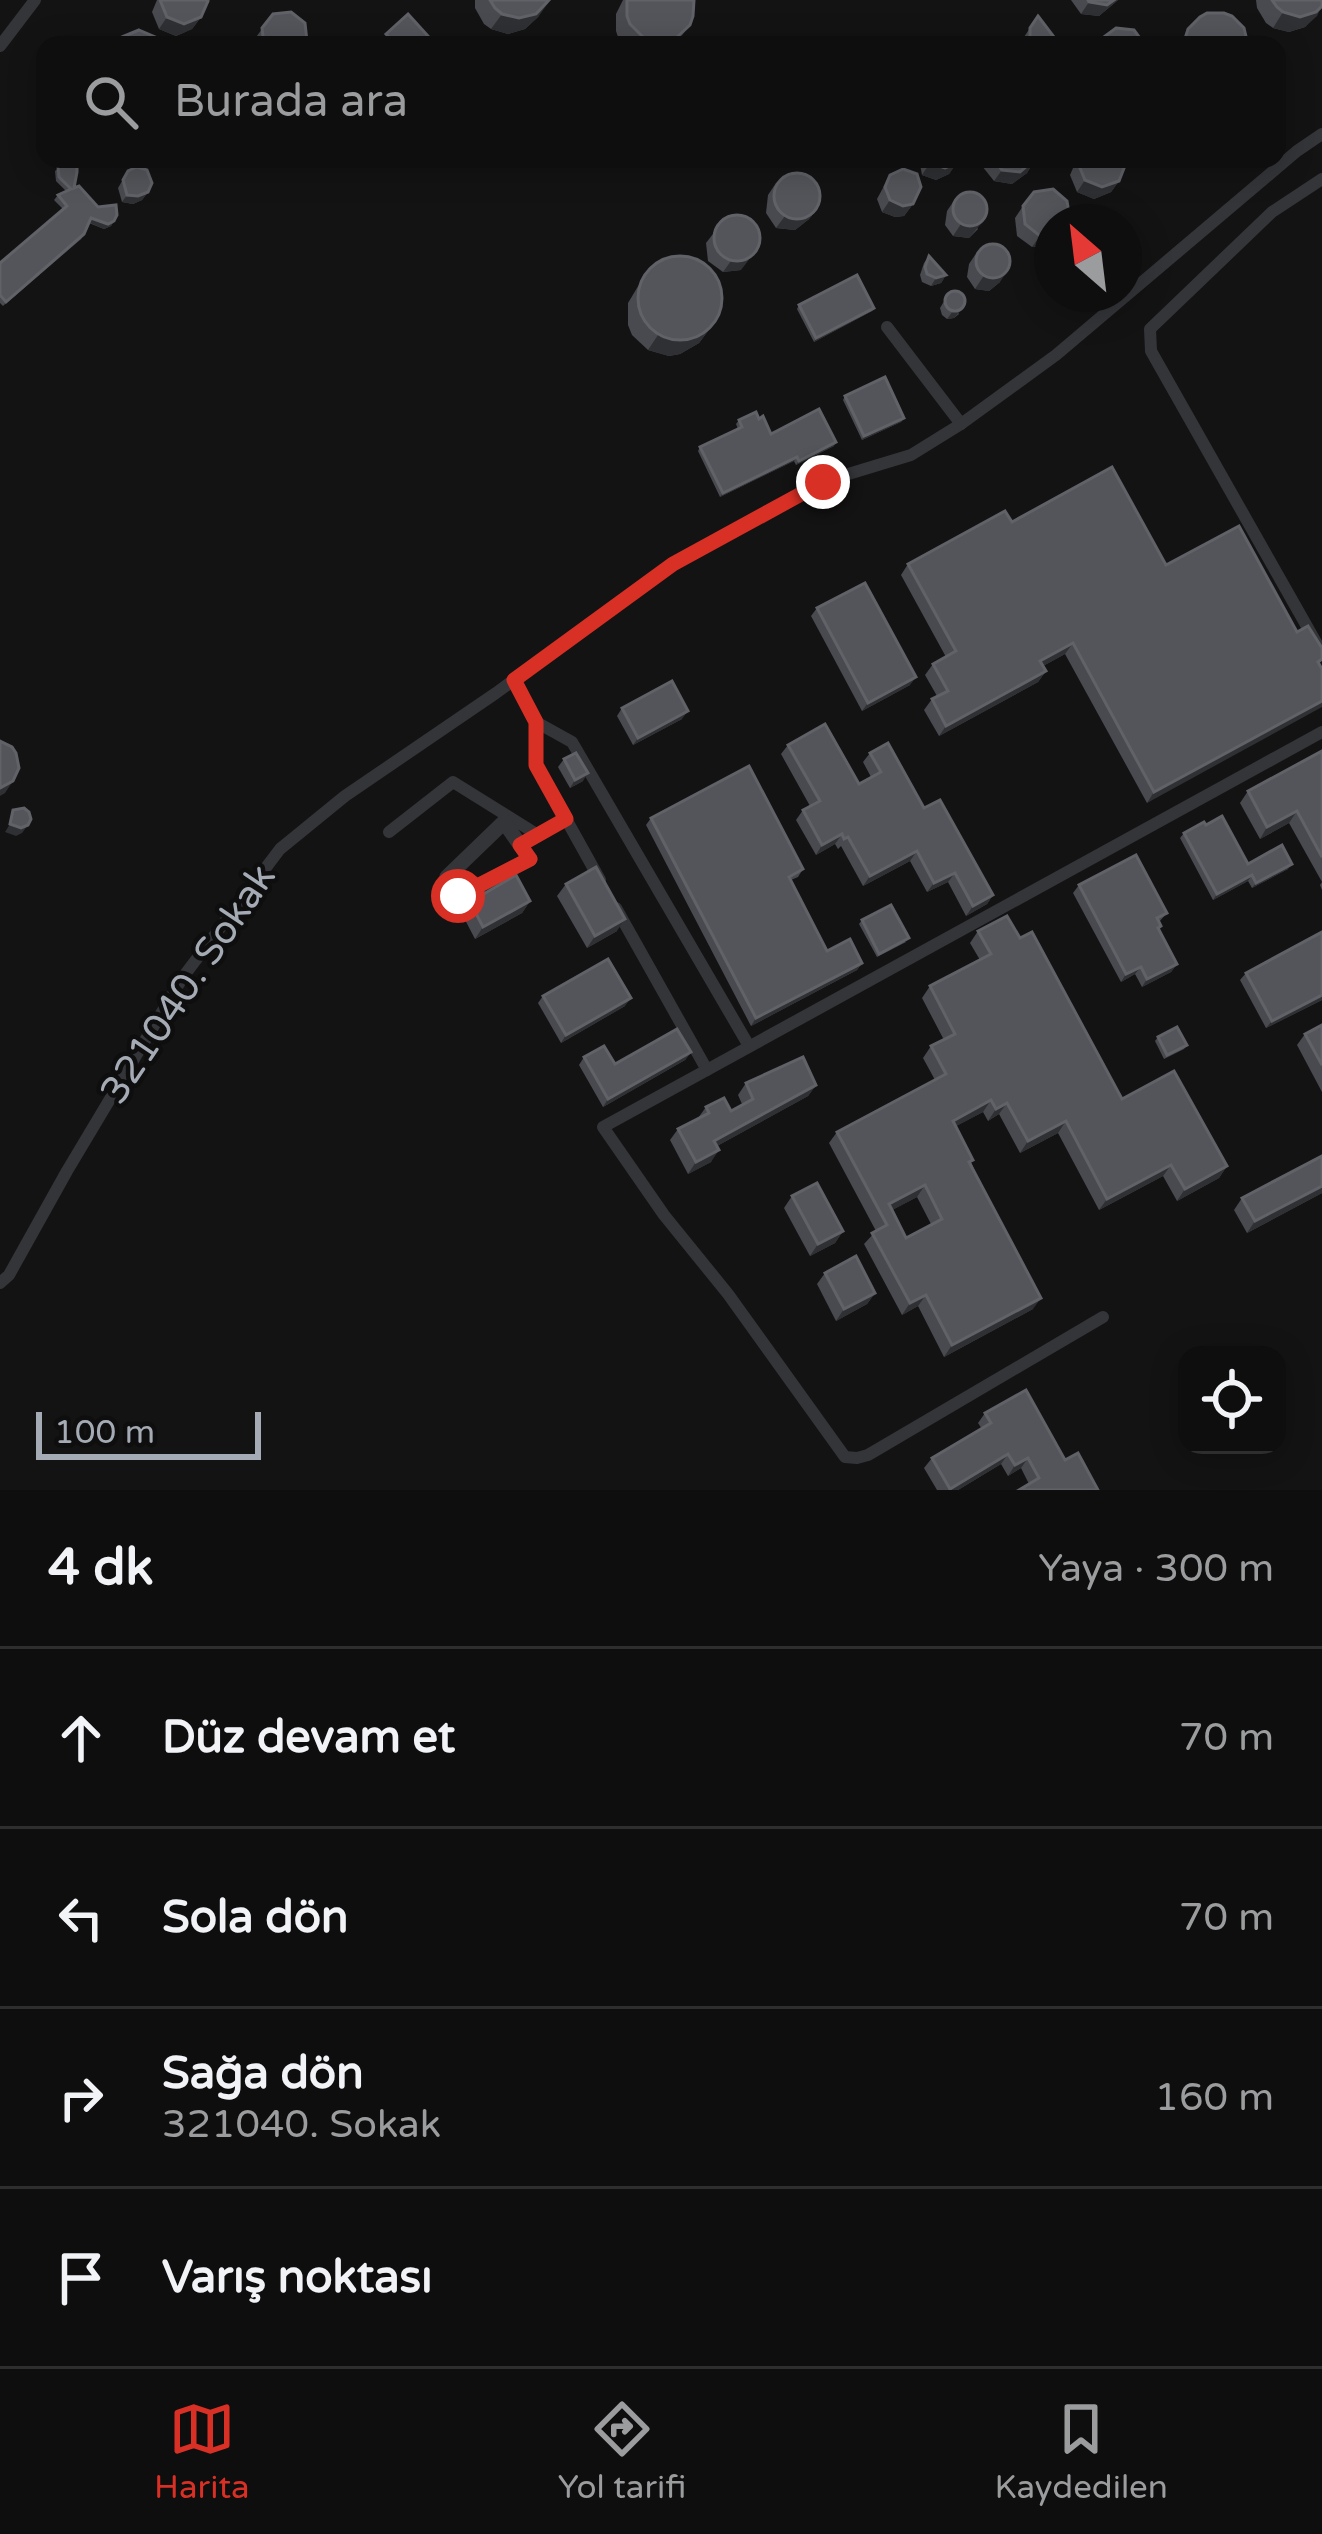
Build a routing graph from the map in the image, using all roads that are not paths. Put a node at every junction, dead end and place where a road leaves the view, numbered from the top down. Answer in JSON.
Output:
{"nodes":[{"id":1,"x":35,"y":0,"type":"edge"},
{"id":2,"x":0,"y":46,"type":"edge"},
{"id":3,"x":1322,"y":134,"type":"edge"},
{"id":4,"x":1286,"y":160,"type":"edge"},
{"id":5,"x":1277,"y":168,"type":"edge"},
{"id":6,"x":1322,"y":179,"type":"edge"},
{"id":7,"x":887,"y":327,"type":"dead end"},
{"id":8,"x":961,"y":424,"type":"junction"},
{"id":9,"x":1322,"y":653,"type":"edge"},
{"id":10,"x":514,"y":680,"type":"junction"},
{"id":11,"x":536,"y":722,"type":"junction"},
{"id":12,"x":1322,"y":732,"type":"edge"},
{"id":13,"x":566,"y":819,"type":"junction"},
{"id":14,"x":389,"y":832,"type":"dead end"},
{"id":15,"x":538,"y":835,"type":"junction"},
{"id":16,"x":520,"y":845,"type":"junction"},
{"id":17,"x":748,"y":1046,"type":"junction"},
{"id":18,"x":706,"y":1070,"type":"junction"},
{"id":19,"x":0,"y":1283,"type":"edge"},
{"id":20,"x":1103,"y":1317,"type":"dead end"}],
"edges":[{"from":1,"to":2,"type":"street"},
{"from":3,"to":4,"type":"street","name":"321040. Sokak"},
{"from":5,"to":8,"type":"street","name":"321040. Sokak"},
{"from":6,"to":9,"type":"street"},
{"from":7,"to":8,"type":"street"},
{"from":8,"to":10,"type":"street","name":"321040. Sokak"},
{"from":10,"to":11,"type":"street"},
{"from":10,"to":19,"type":"street","name":"321040. Sokak"},
{"from":11,"to":13,"type":"street"},
{"from":11,"to":17,"type":"street"},
{"from":12,"to":17,"type":"street"},
{"from":13,"to":15,"type":"street"},
{"from":13,"to":18,"type":"street"},
{"from":14,"to":15,"type":"street"},
{"from":15,"to":16,"type":"street"},
{"from":16,"to":16,"type":"street"},
{"from":17,"to":18,"type":"street"},
{"from":18,"to":20,"type":"street"}]}
